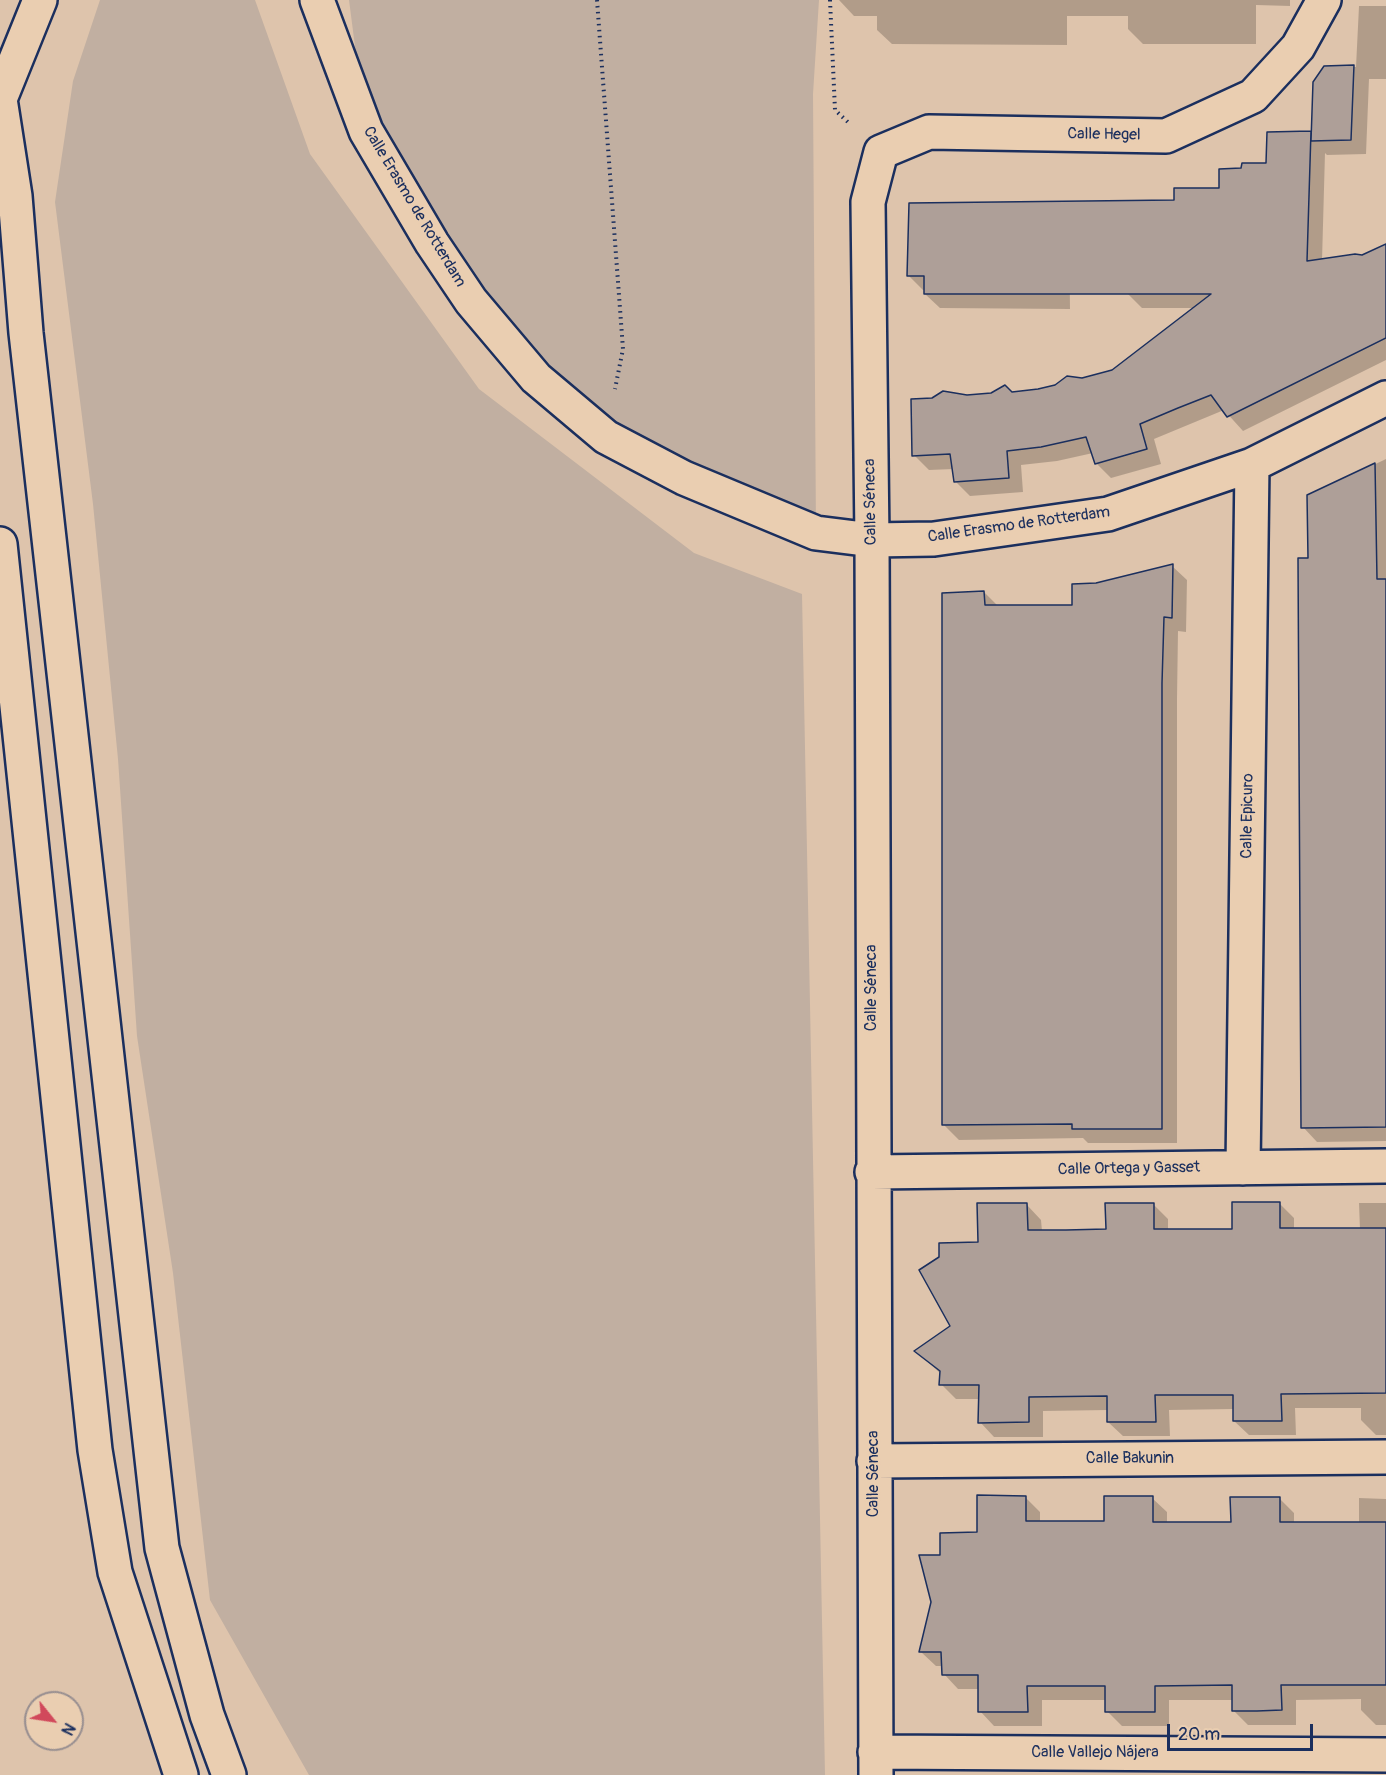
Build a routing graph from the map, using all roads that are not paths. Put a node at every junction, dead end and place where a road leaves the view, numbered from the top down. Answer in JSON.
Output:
{"nodes":[{"id":1,"x":40,"y":0,"type":"edge"},
{"id":2,"x":317,"y":0,"type":"edge"},
{"id":3,"x":1324,"y":0,"type":"edge"},
{"id":4,"x":868,"y":202,"type":"joint"},
{"id":5,"x":1386,"y":398,"type":"edge"},
{"id":6,"x":1252,"y":465,"type":"junction"},
{"id":7,"x":872,"y":540,"type":"junction"},
{"id":8,"x":0,"y":544,"type":"edge"},
{"id":9,"x":1386,"y":1166,"type":"edge"},
{"id":10,"x":1243,"y":1168,"type":"junction"},
{"id":11,"x":872,"y":1172,"type":"junction"},
{"id":12,"x":1386,"y":1457,"type":"edge"},
{"id":13,"x":874,"y":1461,"type":"junction"},
{"id":14,"x":1386,"y":1755,"type":"edge"},
{"id":15,"x":875,"y":1763,"type":"edge"},
{"id":16,"x":181,"y":1775,"type":"edge"},
{"id":17,"x":229,"y":1775,"type":"edge"}],
"edges":[{"from":1,"to":17,"type":"street"},
{"from":2,"to":7,"type":"street","name":"Calle Erasmo de Rotterdam"},
{"from":3,"to":4,"type":"street","name":"Calle Hegel"},
{"from":4,"to":7,"type":"street","name":"Calle Séneca"},
{"from":5,"to":6,"type":"street","name":"Calle Erasmo de Rotterdam"},
{"from":6,"to":7,"type":"street","name":"Calle Erasmo de Rotterdam"},
{"from":6,"to":10,"type":"street","name":"Calle Epicuro"},
{"from":7,"to":11,"type":"street","name":"Calle Séneca"},
{"from":8,"to":16,"type":"street"},
{"from":9,"to":10,"type":"street","name":"Calle Ortega y Gasset"},
{"from":10,"to":11,"type":"street","name":"Calle Ortega y Gasset"},
{"from":11,"to":13,"type":"street","name":"Calle Séneca"},
{"from":12,"to":13,"type":"street","name":"Calle Bakunin"},
{"from":13,"to":15,"type":"street","name":"Calle Séneca"},
{"from":14,"to":15,"type":"street","name":"Calle Vallejo Nájera"}]}
